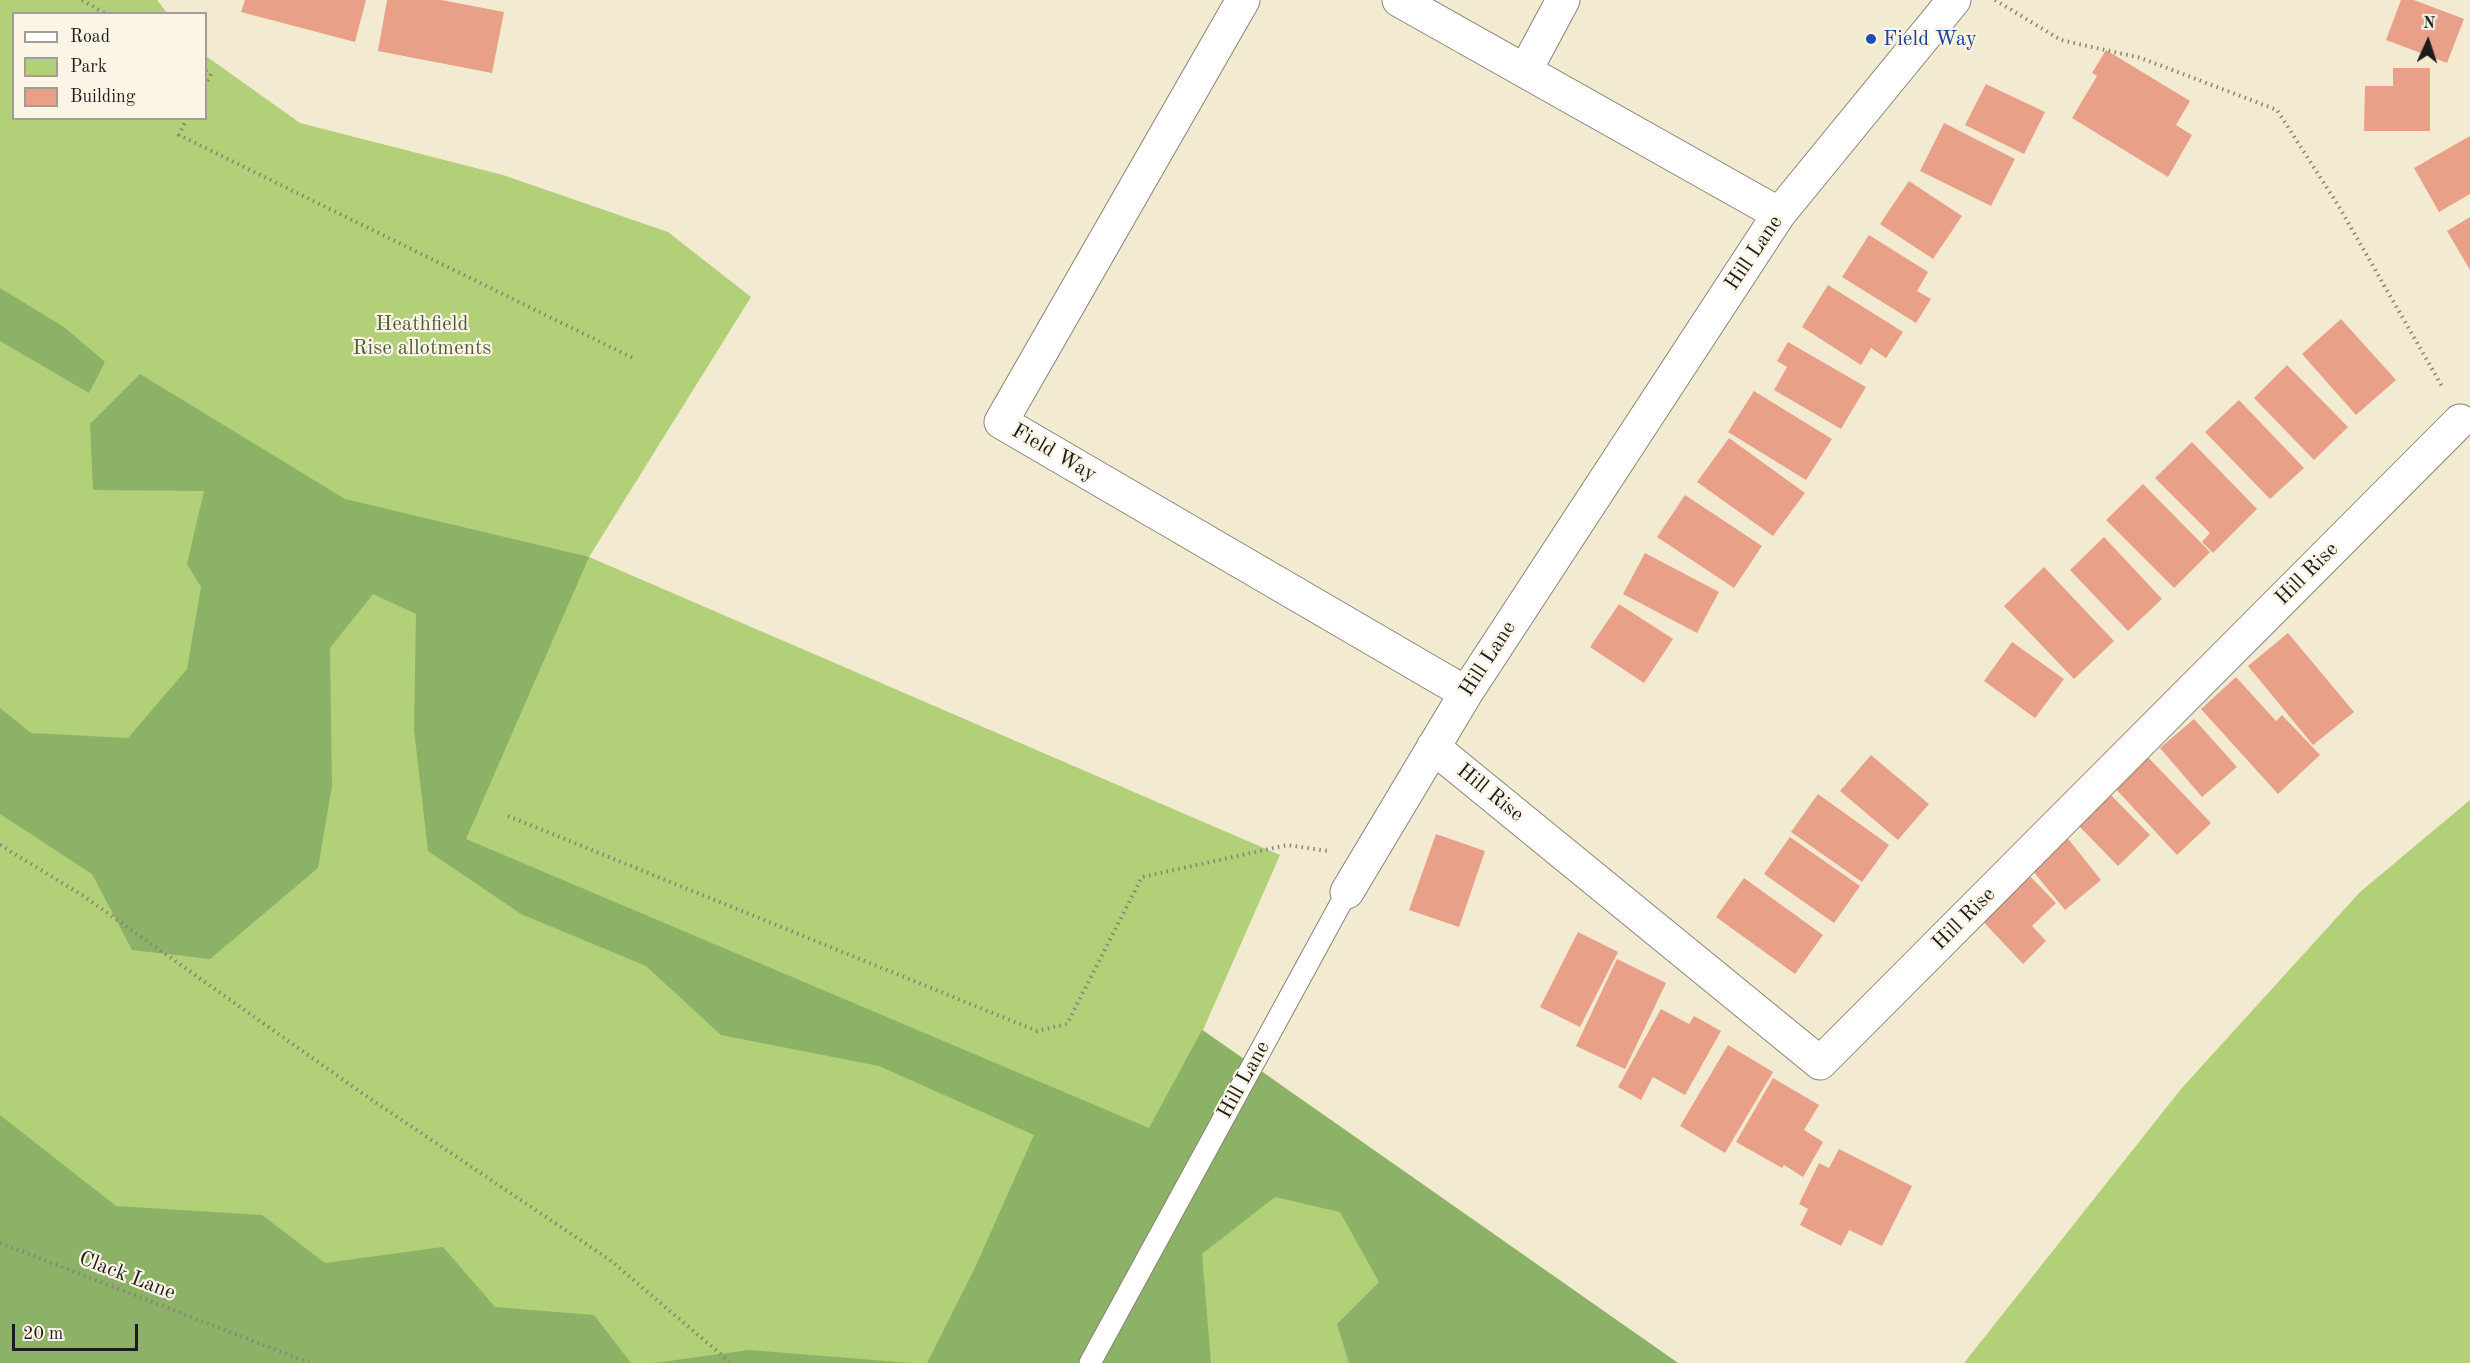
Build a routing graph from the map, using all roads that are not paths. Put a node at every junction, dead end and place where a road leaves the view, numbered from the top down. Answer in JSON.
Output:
{"nodes":[{"id":1,"x":1243,"y":0,"type":"edge"},
{"id":2,"x":1399,"y":0,"type":"edge"},
{"id":3,"x":1563,"y":0,"type":"edge"},
{"id":4,"x":1954,"y":0,"type":"edge"},
{"id":5,"x":1525,"y":71,"type":"junction"},
{"id":6,"x":1779,"y":214,"type":"junction"},
{"id":7,"x":2460,"y":421,"type":"road end"},
{"id":8,"x":1466,"y":693,"type":"junction"},
{"id":9,"x":1433,"y":747,"type":"junction"},
{"id":10,"x":1347,"y":892,"type":"joint"},
{"id":11,"x":1090,"y":1363,"type":"edge"}],
"edges":[{"from":1,"to":8,"type":"street","name":"Field Way"},
{"from":2,"to":5,"type":"street"},
{"from":3,"to":5,"type":"street"},
{"from":4,"to":6,"type":"street","name":"Hill Lane"},
{"from":5,"to":6,"type":"street"},
{"from":6,"to":8,"type":"street","name":"Hill Lane"},
{"from":7,"to":9,"type":"street","name":"Hill Rise"},
{"from":8,"to":9,"type":"street","name":"Hill Lane"},
{"from":9,"to":10,"type":"street","name":"Hill Lane"},
{"from":10,"to":11,"type":"lane","name":"Hill Lane"}]}
